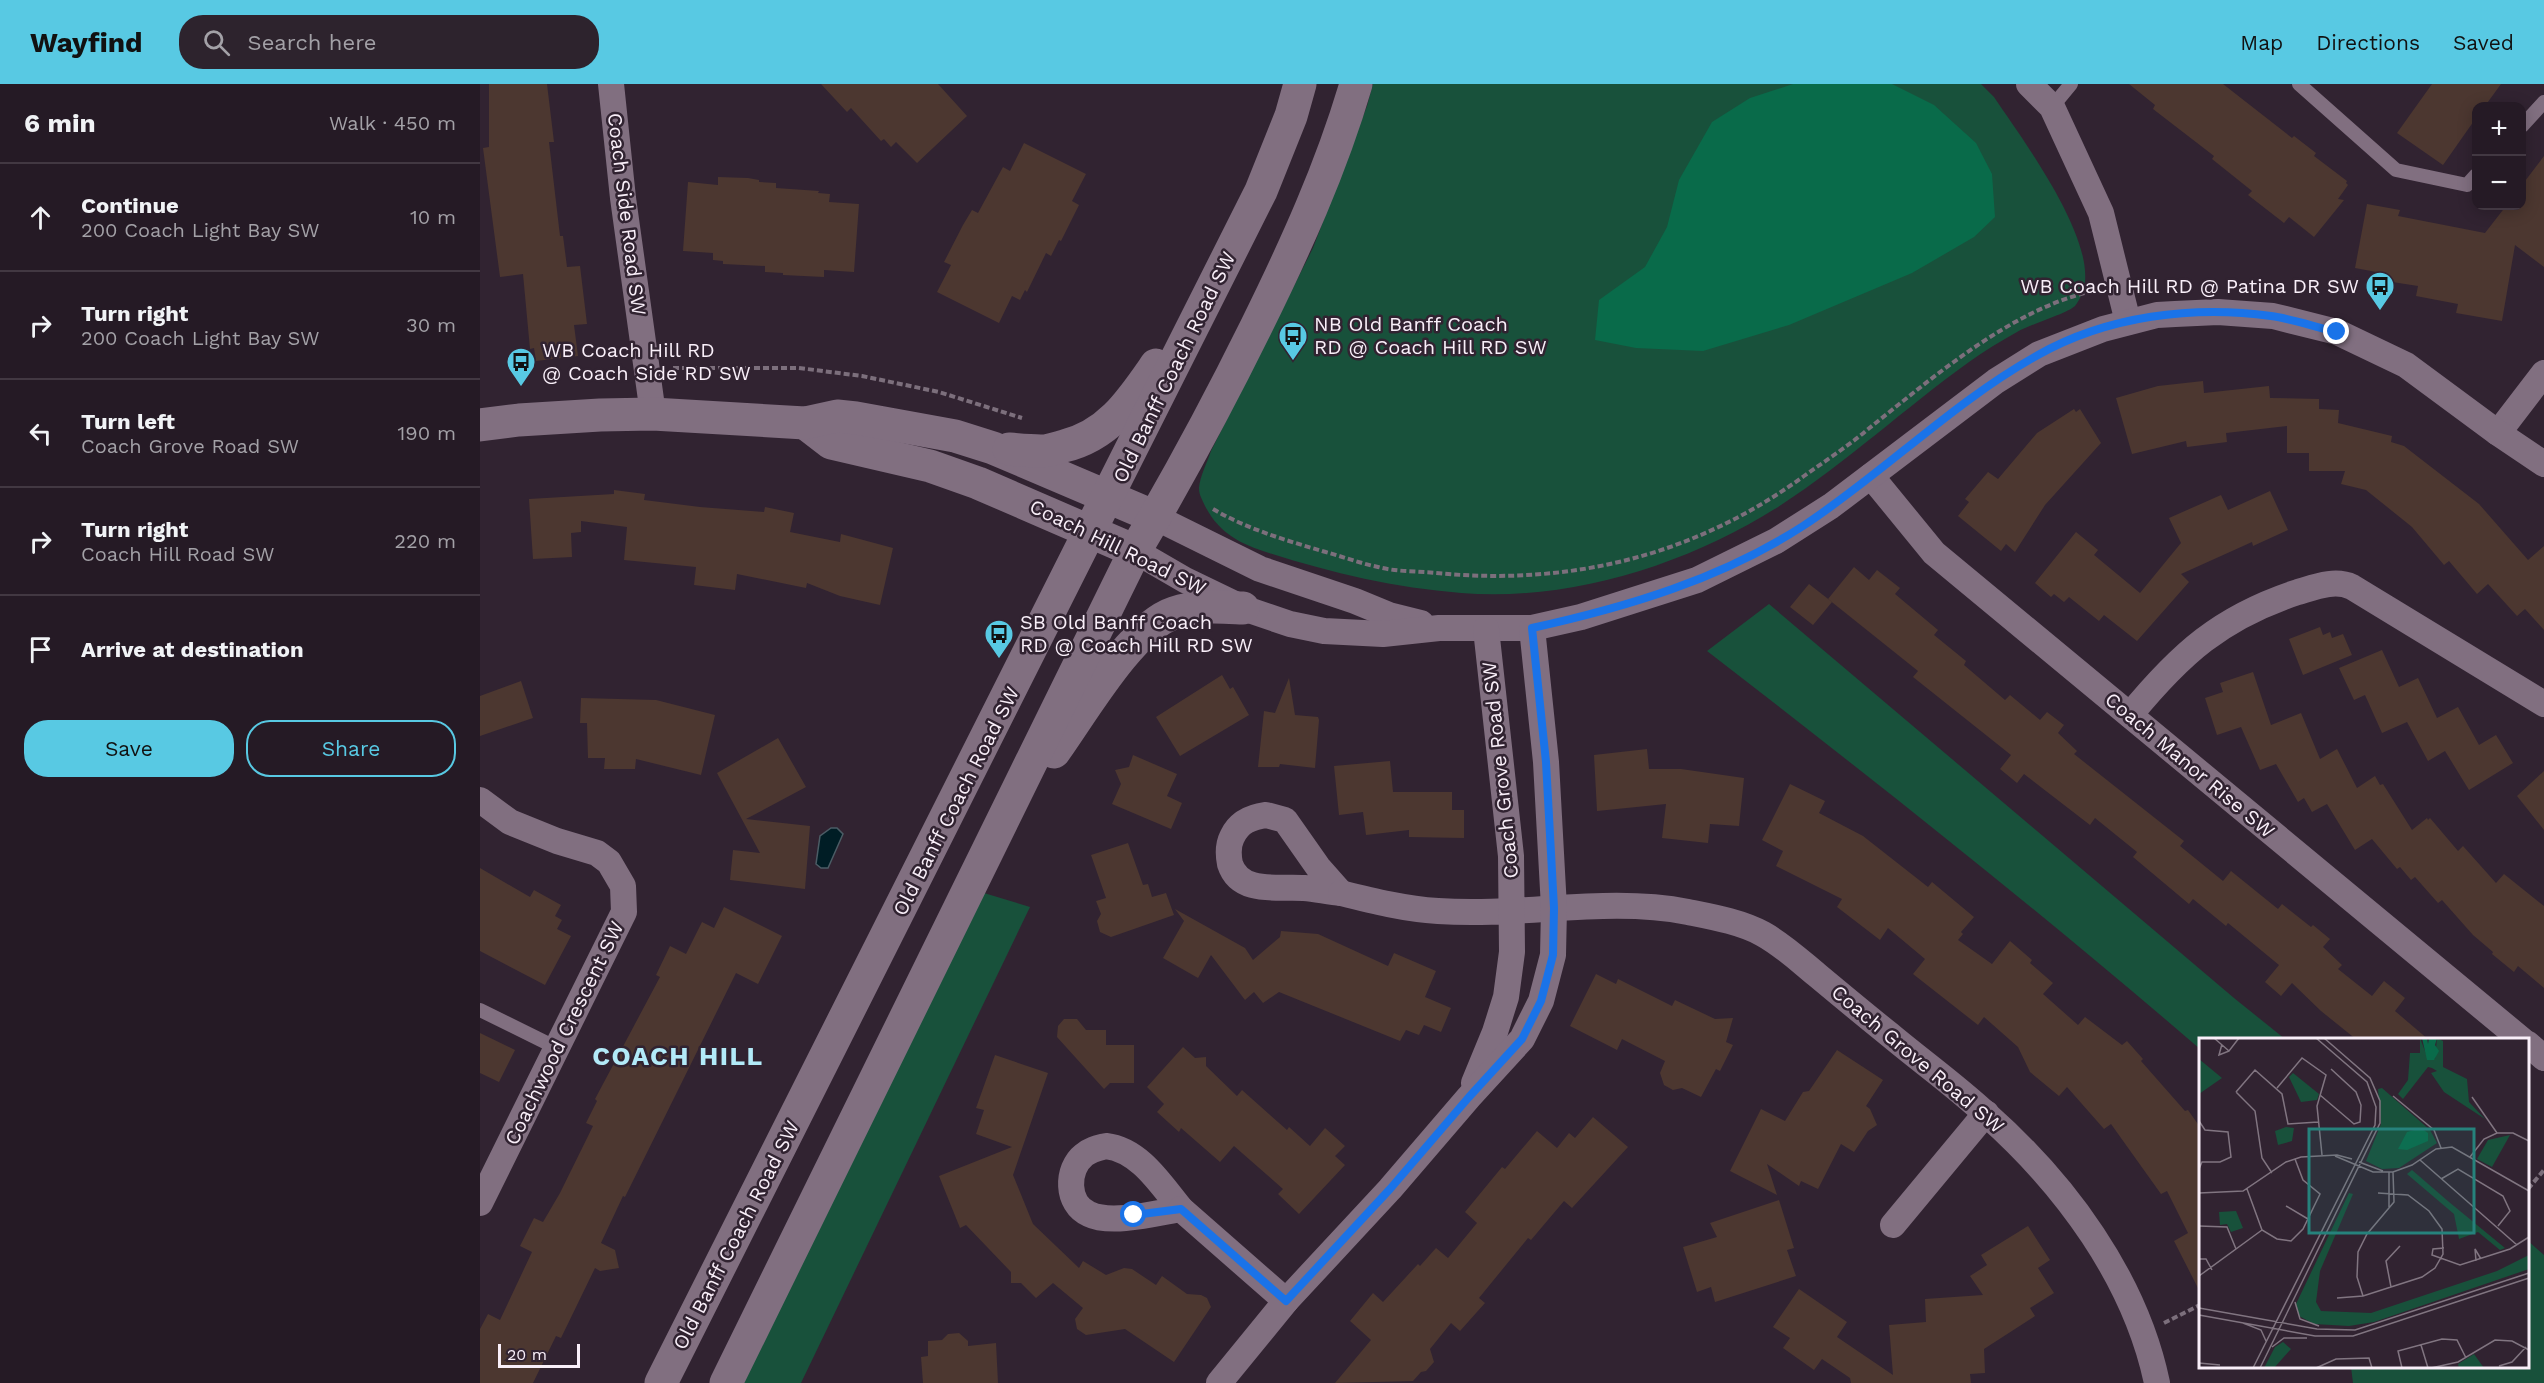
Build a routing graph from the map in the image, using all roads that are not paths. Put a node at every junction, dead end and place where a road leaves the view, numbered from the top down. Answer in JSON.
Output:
{"nodes":[{"id":1,"x":611,"y":84,"type":"edge"},
{"id":2,"x":1300,"y":84,"type":"edge"},
{"id":3,"x":1356,"y":84,"type":"edge"},
{"id":4,"x":2029,"y":84,"type":"edge"},
{"id":5,"x":2071,"y":84,"type":"edge"},
{"id":6,"x":2299,"y":84,"type":"edge"},
{"id":7,"x":2544,"y":102,"type":"edge"},
{"id":8,"x":2052,"y":107,"type":"junction"},
{"id":9,"x":2526,"y":122,"type":"edge"},
{"id":10,"x":2472,"y":179,"type":"edge"},
{"id":11,"x":1223,"y":267,"type":"junction"},
{"id":12,"x":2128,"y":322,"type":"junction"},
{"id":13,"x":2544,"y":373,"type":"edge"},
{"id":14,"x":653,"y":414,"type":"junction"},
{"id":15,"x":805,"y":423,"type":"junction"},
{"id":16,"x":480,"y":425,"type":"edge"},
{"id":17,"x":2498,"y":434,"type":"junction"},
{"id":18,"x":993,"y":448,"type":"junction"},
{"id":19,"x":2544,"y":464,"type":"edge"},
{"id":20,"x":1871,"y":476,"type":"junction"},
{"id":21,"x":1108,"y":499,"type":"junction"},
{"id":22,"x":1155,"y":517,"type":"junction"},
{"id":23,"x":1091,"y":532,"type":"junction"},
{"id":24,"x":1135,"y":551,"type":"junction"},
{"id":25,"x":1243,"y":608,"type":"junction"},
{"id":26,"x":1439,"y":628,"type":"junction"},
{"id":27,"x":1532,"y":628,"type":"junction"},
{"id":28,"x":1486,"y":629,"type":"junction"},
{"id":29,"x":2544,"y":704,"type":"edge"},
{"id":30,"x":2130,"y":715,"type":"junction"},
{"id":31,"x":480,"y":800,"type":"edge"},
{"id":32,"x":998,"y":832,"type":"junction"},
{"id":33,"x":1341,"y":893,"type":"dead end"},
{"id":34,"x":1554,"y":908,"type":"junction"},
{"id":35,"x":1512,"y":910,"type":"junction"},
{"id":36,"x":480,"y":1010,"type":"edge"},
{"id":37,"x":2520,"y":1038,"type":"edge"},
{"id":38,"x":2529,"y":1045,"type":"edge"},
{"id":39,"x":557,"y":1048,"type":"junction"},
{"id":40,"x":2544,"y":1058,"type":"edge"},
{"id":41,"x":1469,"y":1097,"type":"junction"},
{"id":42,"x":1986,"y":1113,"type":"junction"},
{"id":43,"x":480,"y":1203,"type":"edge"},
{"id":44,"x":1181,"y":1209,"type":"dead end"},
{"id":45,"x":1893,"y":1225,"type":"dead end"},
{"id":46,"x":1286,"y":1301,"type":"junction"},
{"id":47,"x":661,"y":1383,"type":"edge"},
{"id":48,"x":726,"y":1383,"type":"edge"},
{"id":49,"x":1219,"y":1383,"type":"edge"},
{"id":50,"x":2157,"y":1383,"type":"edge"}],
"edges":[{"from":1,"to":14,"type":"street","name":"Coach Side Road SW"},
{"from":2,"to":11,"type":"main road","name":"Old Banff Coach Road SW"},
{"from":3,"to":22,"type":"main road"},
{"from":4,"to":8,"type":"street"},
{"from":5,"to":8,"type":"lane"},
{"from":6,"to":10,"type":"lane"},
{"from":7,"to":9,"type":"lane"},
{"from":8,"to":12,"type":"street"},
{"from":11,"to":18,"type":"main road"},
{"from":11,"to":21,"type":"main road","name":"Old Banff Coach Road SW"},
{"from":12,"to":17,"type":"street","name":"Coach Hill Road SW"},
{"from":12,"to":20,"type":"street","name":"Coach Hill Road SW"},
{"from":13,"to":17,"type":"street"},
{"from":14,"to":15,"type":"main road","name":"Coach Hill Road SW"},
{"from":14,"to":16,"type":"main road","name":"Coach Hill Road SW"},
{"from":15,"to":18,"type":"main road","name":"Coach Hill Road SW"},
{"from":15,"to":23,"type":"main road","name":"Coach Hill Road SW"},
{"from":17,"to":19,"type":"street","name":"Coach Hill Road SW"},
{"from":18,"to":21,"type":"main road","name":"Coach Hill Road SW"},
{"from":20,"to":27,"type":"street","name":"Coach Hill Road SW"},
{"from":20,"to":30,"type":"street","name":"Coach Manor Rise SW"},
{"from":21,"to":22,"type":"main road","name":"Coach Hill Road SW"},
{"from":21,"to":23,"type":"main road","name":"Old Banff Coach Road SW"},
{"from":22,"to":24,"type":"main road"},
{"from":22,"to":26,"type":"street","name":"Coach Hill Road SW"},
{"from":23,"to":24,"type":"main road","name":"Coach Hill Road SW"},
{"from":23,"to":47,"type":"main road","name":"Old Banff Coach Road SW"},
{"from":24,"to":25,"type":"street","name":"Coach Hill Road SW"},
{"from":24,"to":32,"type":"main road"},
{"from":25,"to":26,"type":"street","name":"Coach Hill Road SW"},
{"from":25,"to":32,"type":"main road"},
{"from":26,"to":28,"type":"street","name":"Coach Hill Road SW"},
{"from":27,"to":28,"type":"street","name":"Coach Hill Road SW"},
{"from":27,"to":34,"type":"street","name":"Coach Grove Road SW"},
{"from":28,"to":35,"type":"street","name":"Coach Grove Road SW"},
{"from":29,"to":30,"type":"street"},
{"from":30,"to":37,"type":"street","name":"Coach Manor Rise SW"},
{"from":31,"to":39,"type":"street","name":"Coachwood Crescent SW"},
{"from":32,"to":48,"type":"main road"},
{"from":33,"to":35,"type":"street"},
{"from":34,"to":35,"type":"street","name":"Coach Grove Road SW"},
{"from":34,"to":41,"type":"street","name":"Coach Grove Road SW"},
{"from":34,"to":42,"type":"street","name":"Coach Grove Road SW"},
{"from":35,"to":41,"type":"street","name":"Coach Grove Road SW"},
{"from":36,"to":39,"type":"lane"},
{"from":38,"to":40,"type":"street"},
{"from":39,"to":43,"type":"street","name":"Coachwood Crescent SW"},
{"from":41,"to":46,"type":"street","name":"Coach Grove Road SW"},
{"from":42,"to":45,"type":"street"},
{"from":42,"to":50,"type":"street","name":"Coach Grove Road SW"},
{"from":44,"to":46,"type":"street"},
{"from":46,"to":49,"type":"street","name":"Coach Grove Road SW"}]}
